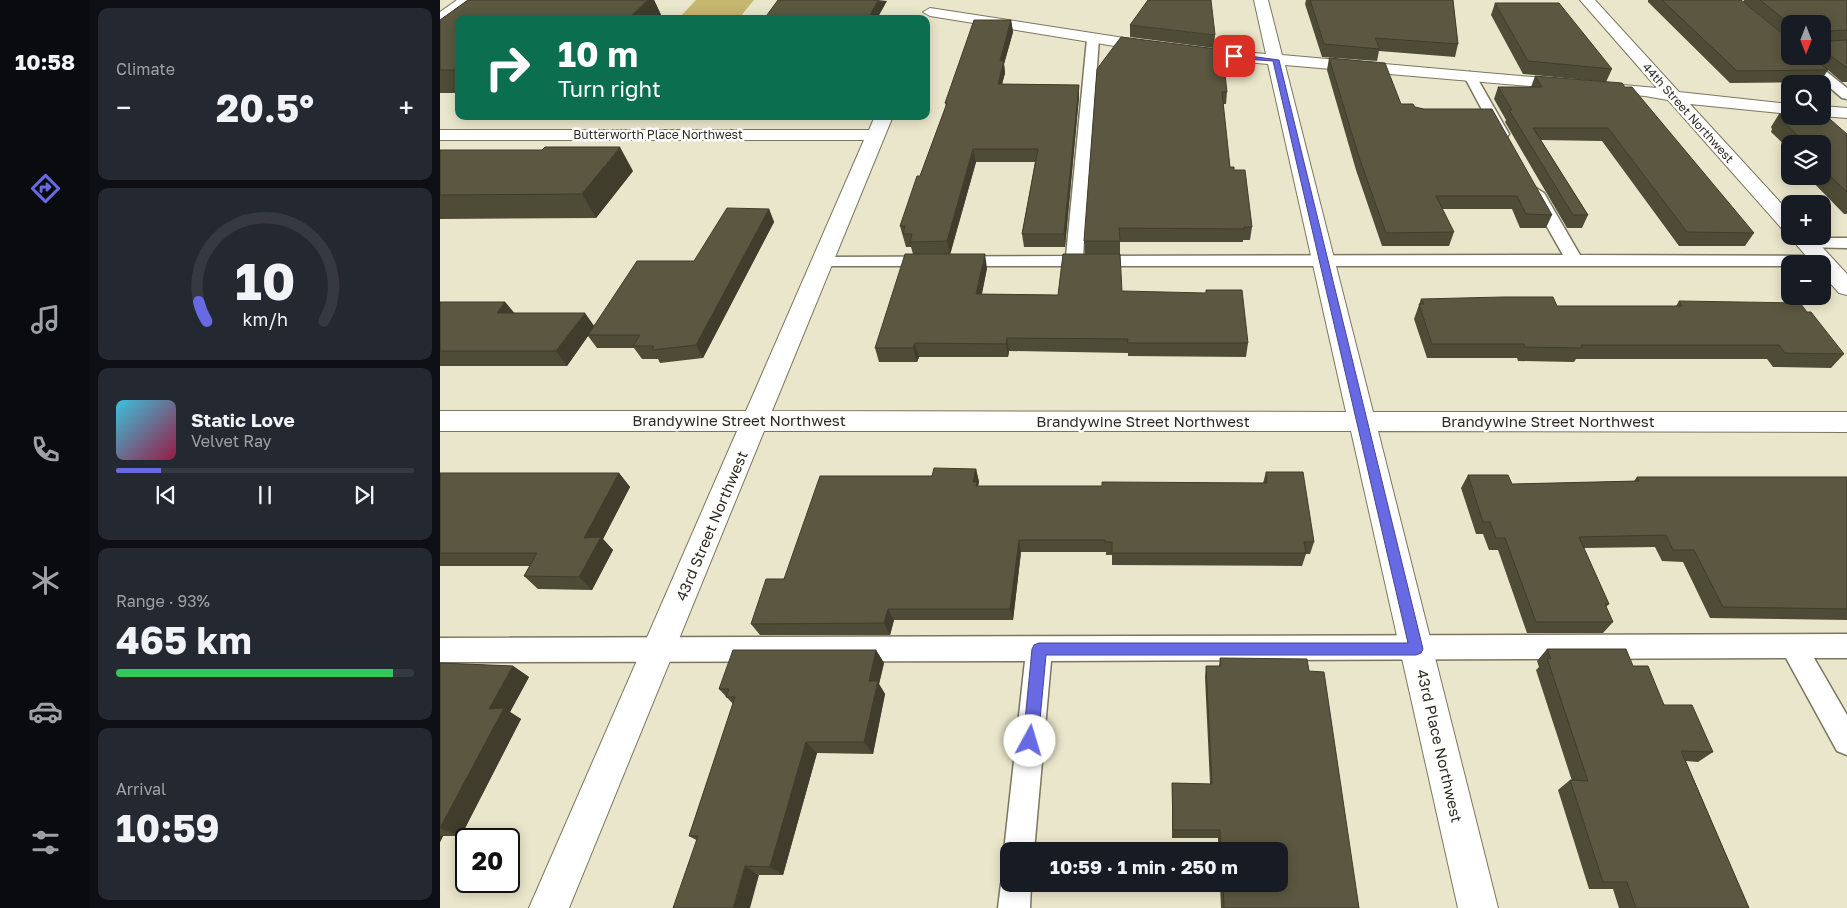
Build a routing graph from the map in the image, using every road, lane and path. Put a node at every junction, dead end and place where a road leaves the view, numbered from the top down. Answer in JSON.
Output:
{"nodes":[{"id":1,"x":466,"y":0,"type":"edge"},
{"id":2,"x":1261,"y":0,"type":"edge"},
{"id":3,"x":1587,"y":0,"type":"edge"},
{"id":4,"x":930,"y":11,"type":"edge"},
{"id":5,"x":440,"y":19,"type":"edge"},
{"id":6,"x":1093,"y":39,"type":"junction"},
{"id":7,"x":1276,"y":60,"type":"junction"},
{"id":8,"x":1811,"y":65,"type":"edge"},
{"id":9,"x":1470,"y":76,"type":"junction"},
{"id":10,"x":1673,"y":96,"type":"junction"},
{"id":11,"x":1847,"y":96,"type":"edge"},
{"id":12,"x":1781,"y":107,"type":"edge"},
{"id":13,"x":1831,"y":112,"type":"edge"},
{"id":14,"x":1847,"y":113,"type":"edge"},
{"id":15,"x":880,"y":125,"type":"edge"},
{"id":16,"x":440,"y":135,"type":"edge"},
{"id":17,"x":1508,"y":143,"type":"edge"},
{"id":18,"x":1526,"y":176,"type":"edge"},
{"id":19,"x":1781,"y":216,"type":"edge"},
{"id":20,"x":1831,"y":242,"type":"edge"},
{"id":21,"x":1847,"y":243,"type":"edge"},
{"id":22,"x":1807,"y":245,"type":"edge"},
{"id":23,"x":1816,"y":255,"type":"edge"},
{"id":24,"x":1323,"y":260,"type":"junction"},
{"id":25,"x":1574,"y":260,"type":"junction"},
{"id":26,"x":1074,"y":261,"type":"junction"},
{"id":27,"x":1781,"y":261,"type":"edge"},
{"id":28,"x":823,"y":262,"type":"junction"},
{"id":29,"x":1831,"y":271,"type":"edge"},
{"id":30,"x":1847,"y":288,"type":"edge"},
{"id":31,"x":440,"y":421,"type":"edge"},
{"id":32,"x":757,"y":421,"type":"junction"},
{"id":33,"x":1362,"y":422,"type":"junction"},
{"id":34,"x":1847,"y":422,"type":"edge"},
{"id":35,"x":1793,"y":646,"type":"junction"},
{"id":36,"x":1847,"y":646,"type":"edge"},
{"id":37,"x":660,"y":649,"type":"junction"},
{"id":38,"x":1039,"y":649,"type":"junction"},
{"id":39,"x":1416,"y":649,"type":"junction"},
{"id":40,"x":440,"y":650,"type":"edge"},
{"id":41,"x":1847,"y":741,"type":"edge"},
{"id":42,"x":1020,"y":842,"type":"edge"},
{"id":43,"x":1015,"y":892,"type":"edge"},
{"id":44,"x":550,"y":908,"type":"edge"},
{"id":45,"x":1014,"y":908,"type":"edge"},
{"id":46,"x":1478,"y":908,"type":"edge"}],
"edges":[{"from":1,"to":5,"type":"street"},
{"from":2,"to":7,"type":"street","name":"43rd Place Northwest"},
{"from":3,"to":10,"type":"street","name":"44th Street Northwest"},
{"from":4,"to":6,"type":"street"},
{"from":6,"to":7,"type":"street"},
{"from":6,"to":26,"type":"lane"},
{"from":7,"to":9,"type":"street"},
{"from":7,"to":24,"type":"street","name":"43rd Place Northwest"},
{"from":8,"to":11,"type":"lane"},
{"from":9,"to":10,"type":"street"},
{"from":9,"to":17,"type":"lane"},
{"from":10,"to":12,"type":"street"},
{"from":10,"to":19,"type":"street","name":"44th Street Northwest"},
{"from":13,"to":14,"type":"street"},
{"from":15,"to":16,"type":"street","name":"Butterworth Place Northwest"},
{"from":15,"to":28,"type":"street","name":"43rd Street Northwest"},
{"from":18,"to":25,"type":"lane"},
{"from":20,"to":21,"type":"lane"},
{"from":22,"to":23,"type":"street"},
{"from":24,"to":25,"type":"lane"},
{"from":24,"to":26,"type":"lane"},
{"from":24,"to":33,"type":"street","name":"43rd Place Northwest"},
{"from":25,"to":27,"type":"lane"},
{"from":26,"to":28,"type":"lane"},
{"from":28,"to":32,"type":"street","name":"43rd Street Northwest"},
{"from":29,"to":30,"type":"street"},
{"from":31,"to":32,"type":"street","name":"Brandywine Street Northwest"},
{"from":32,"to":33,"type":"street","name":"Brandywine Street Northwest"},
{"from":32,"to":37,"type":"street","name":"43rd Street Northwest"},
{"from":33,"to":34,"type":"street","name":"Brandywine Street Northwest"},
{"from":33,"to":39,"type":"street","name":"43rd Place Northwest"},
{"from":35,"to":36,"type":"lane"},
{"from":35,"to":39,"type":"lane"},
{"from":35,"to":41,"type":"lane"},
{"from":37,"to":38,"type":"lane"},
{"from":37,"to":40,"type":"lane"},
{"from":37,"to":44,"type":"street","name":"43rd Street Northwest"},
{"from":38,"to":39,"type":"lane"},
{"from":38,"to":42,"type":"lane"},
{"from":39,"to":46,"type":"street","name":"43rd Place Northwest"},
{"from":43,"to":45,"type":"lane"}]}
